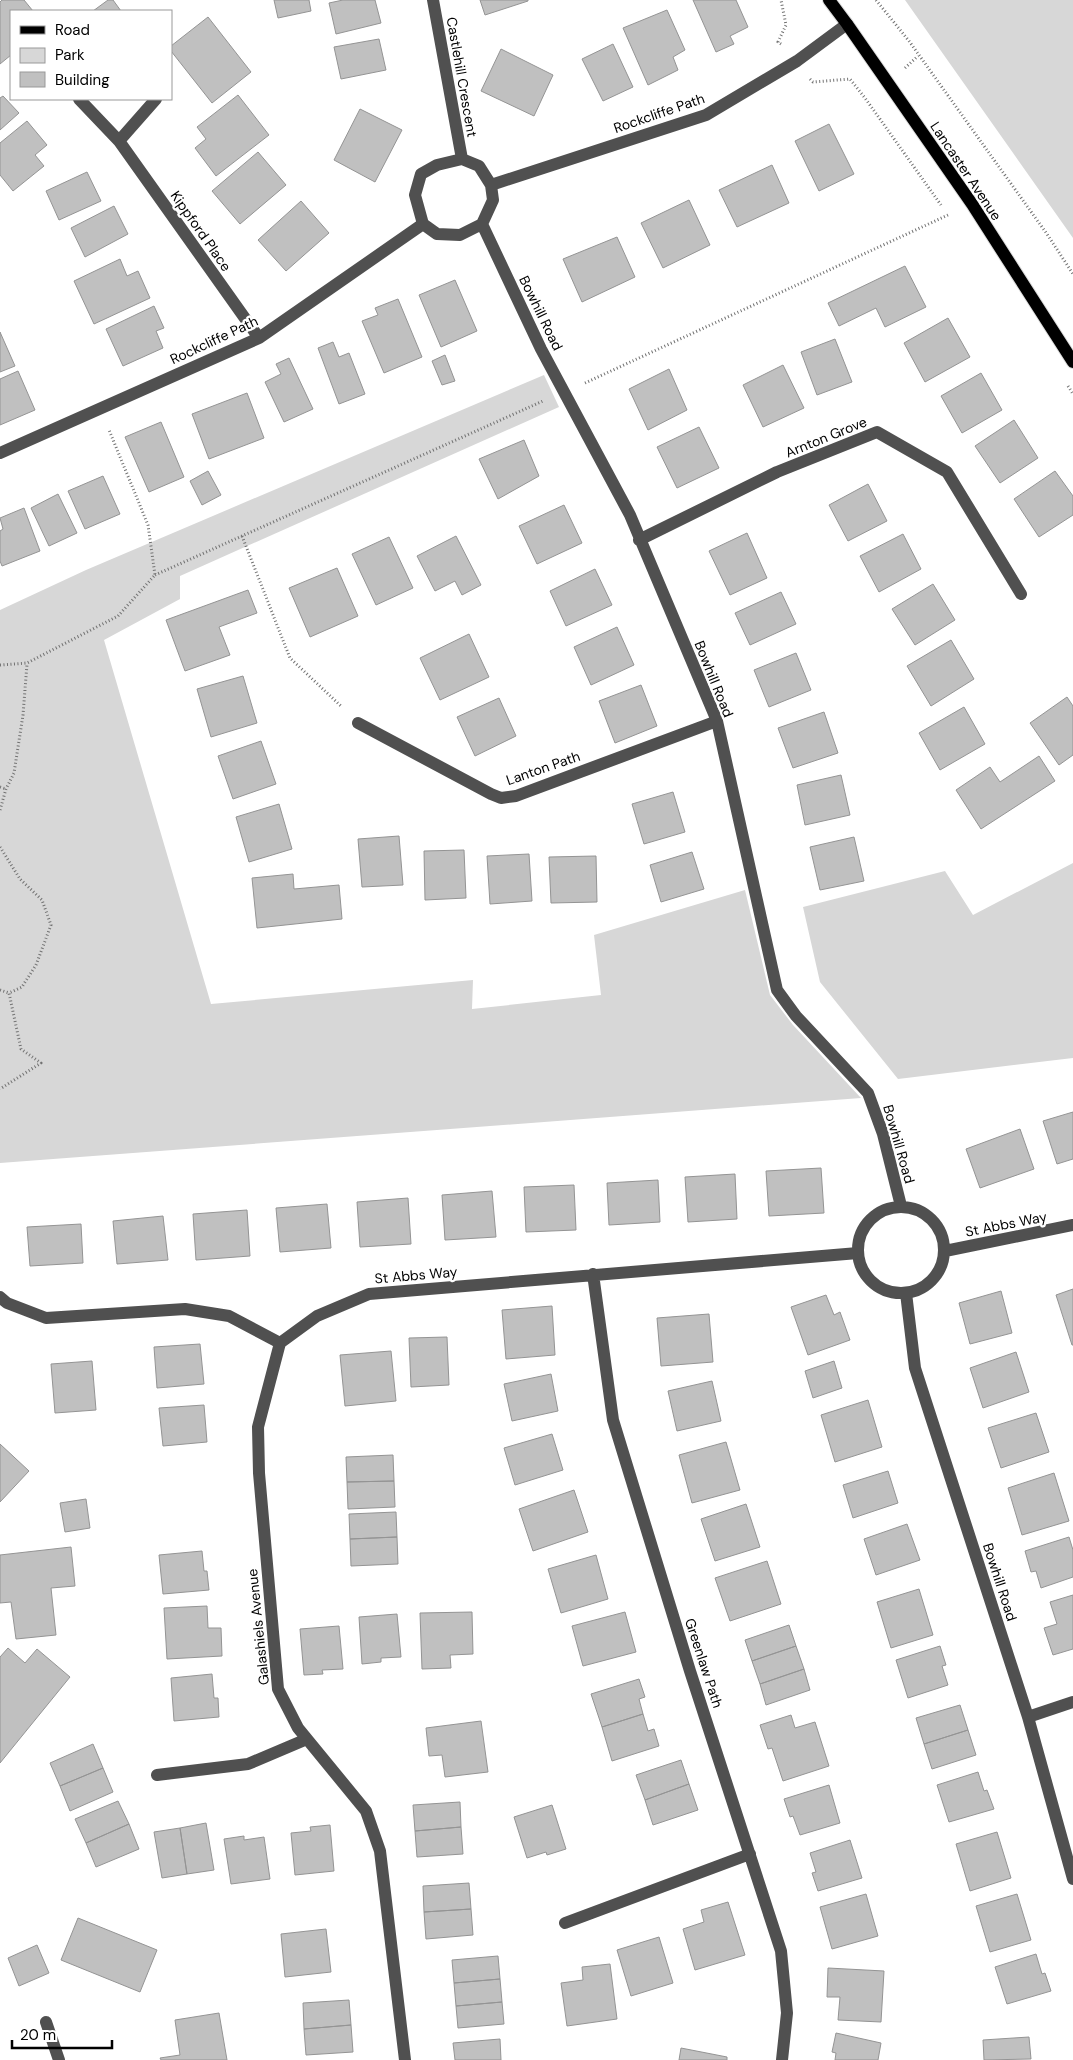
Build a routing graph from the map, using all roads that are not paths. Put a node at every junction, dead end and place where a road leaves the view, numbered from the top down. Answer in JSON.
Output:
{"nodes":[{"id":1,"x":432,"y":0,"type":"edge"},
{"id":2,"x":829,"y":0,"type":"edge"},
{"id":3,"x":848,"y":24,"type":"junction"},
{"id":4,"x":80,"y":100,"type":"edge"},
{"id":5,"x":155,"y":100,"type":"edge"},
{"id":6,"x":119,"y":140,"type":"junction"},
{"id":7,"x":462,"y":159,"type":"junction"},
{"id":8,"x":491,"y":185,"type":"junction"},
{"id":9,"x":423,"y":224,"type":"junction"},
{"id":10,"x":482,"y":224,"type":"junction"},
{"id":11,"x":259,"y":338,"type":"junction"},
{"id":12,"x":1073,"y":362,"type":"edge"},
{"id":13,"x":0,"y":453,"type":"edge"},
{"id":14,"x":639,"y":540,"type":"junction"},
{"id":15,"x":1021,"y":594,"type":"dead end"},
{"id":16,"x":717,"y":721,"type":"junction"},
{"id":17,"x":358,"y":723,"type":"road end"},
{"id":18,"x":901,"y":1206,"type":"junction"},
{"id":19,"x":1073,"y":1225,"type":"edge"},
{"id":20,"x":945,"y":1251,"type":"junction"},
{"id":21,"x":858,"y":1253,"type":"junction"},
{"id":22,"x":593,"y":1274,"type":"junction"},
{"id":23,"x":906,"y":1293,"type":"junction"},
{"id":24,"x":0,"y":1297,"type":"edge"},
{"id":25,"x":280,"y":1343,"type":"junction"},
{"id":26,"x":1073,"y":1702,"type":"edge"},
{"id":27,"x":1028,"y":1717,"type":"junction"},
{"id":28,"x":307,"y":1738,"type":"junction"},
{"id":29,"x":157,"y":1775,"type":"dead end"},
{"id":30,"x":750,"y":1854,"type":"junction"},
{"id":31,"x":1073,"y":1879,"type":"edge"},
{"id":32,"x":565,"y":1923,"type":"dead end"},
{"id":33,"x":46,"y":2022,"type":"dead end"},
{"id":34,"x":58,"y":2060,"type":"edge"},
{"id":35,"x":405,"y":2060,"type":"edge"},
{"id":36,"x":782,"y":2060,"type":"edge"}],
"edges":[{"from":1,"to":7,"type":"street","name":"Castlehill Crescent"},
{"from":2,"to":3,"type":"main road","name":"Lancaster Avenue"},
{"from":3,"to":8,"type":"street","name":"Rockcliffe Path"},
{"from":3,"to":12,"type":"main road","name":"Lancaster Avenue"},
{"from":4,"to":6,"type":"street","name":"Kippford Place"},
{"from":5,"to":6,"type":"street"},
{"from":6,"to":11,"type":"street","name":"Kippford Place"},
{"from":7,"to":8,"type":"street"},
{"from":7,"to":9,"type":"street"},
{"from":8,"to":10,"type":"street"},
{"from":9,"to":10,"type":"street"},
{"from":9,"to":11,"type":"street","name":"Rockcliffe Path"},
{"from":10,"to":14,"type":"street","name":"Bowhill Road"},
{"from":11,"to":13,"type":"street","name":"Rockcliffe Path"},
{"from":14,"to":15,"type":"street","name":"Arnton Grove"},
{"from":14,"to":16,"type":"street","name":"Bowhill Road"},
{"from":16,"to":17,"type":"street","name":"Lanton Path"},
{"from":16,"to":18,"type":"street","name":"Bowhill Road"},
{"from":18,"to":20,"type":"street"},
{"from":18,"to":21,"type":"street"},
{"from":19,"to":20,"type":"street","name":"St Abbs Way"},
{"from":20,"to":23,"type":"street"},
{"from":21,"to":22,"type":"street","name":"St Abbs Way"},
{"from":21,"to":23,"type":"street"},
{"from":22,"to":25,"type":"street","name":"St Abbs Way"},
{"from":22,"to":30,"type":"street","name":"Greenlaw Path"},
{"from":23,"to":27,"type":"street","name":"Bowhill Road"},
{"from":24,"to":25,"type":"street"},
{"from":25,"to":28,"type":"street","name":"Galashiels Avenue"},
{"from":26,"to":27,"type":"street"},
{"from":27,"to":31,"type":"street","name":"Bowhill Road"},
{"from":28,"to":29,"type":"street"},
{"from":28,"to":35,"type":"street","name":"Galashiels Avenue"},
{"from":30,"to":32,"type":"street"},
{"from":30,"to":36,"type":"street","name":"Greenlaw Path"},
{"from":33,"to":34,"type":"street"}]}
